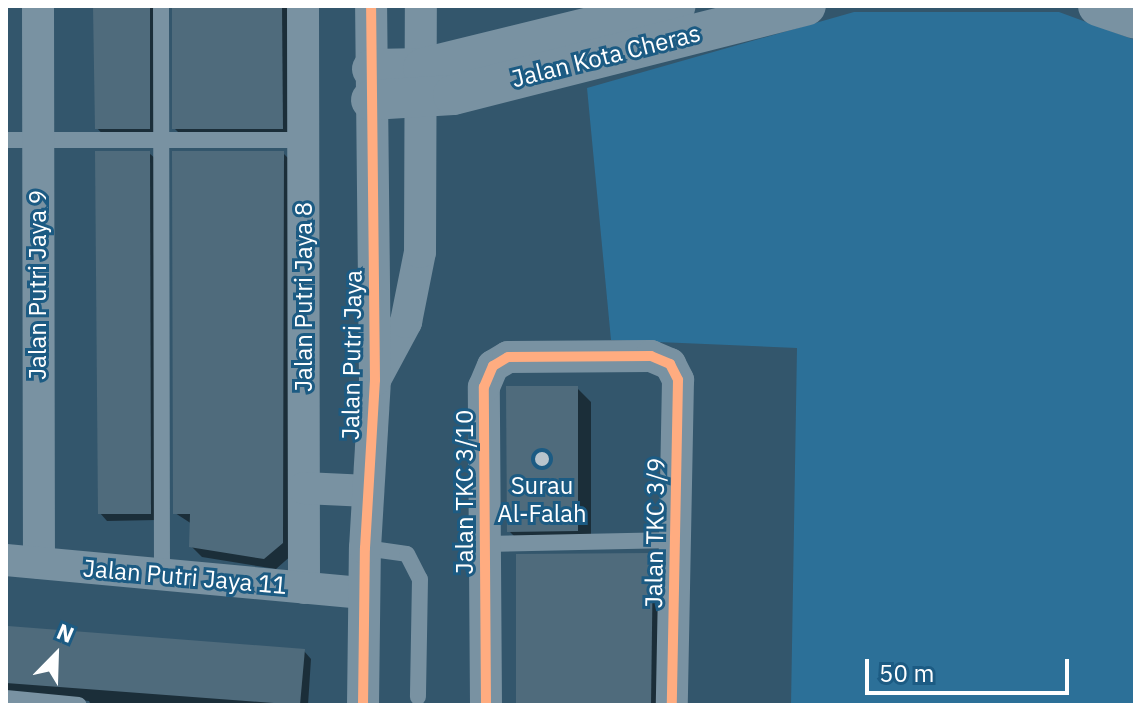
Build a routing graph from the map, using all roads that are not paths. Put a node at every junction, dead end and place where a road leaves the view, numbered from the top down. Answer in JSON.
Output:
{"nodes":[{"id":1,"x":38,"y":6,"type":"edge"},
{"id":2,"x":161,"y":6,"type":"edge"},
{"id":3,"x":303,"y":6,"type":"edge"},
{"id":4,"x":371,"y":6,"type":"edge"},
{"id":5,"x":421,"y":6,"type":"edge"},
{"id":6,"x":676,"y":6,"type":"edge"},
{"id":7,"x":806,"y":6,"type":"edge"},
{"id":8,"x":1098,"y":6,"type":"edge"},
{"id":9,"x":1135,"y":19,"type":"edge"},
{"id":10,"x":372,"y":84,"type":"junction"},
{"id":11,"x":433,"y":87,"type":"junction"},
{"id":12,"x":6,"y":140,"type":"edge"},
{"id":13,"x":38,"y":140,"type":"junction"},
{"id":14,"x":161,"y":140,"type":"junction"},
{"id":15,"x":303,"y":140,"type":"junction"},
{"id":16,"x":670,"y":364,"type":"joint"},
{"id":17,"x":375,"y":380,"type":"junction"},
{"id":18,"x":304,"y":488,"type":"junction"},
{"id":19,"x":368,"y":491,"type":"junction"},
{"id":20,"x":675,"y":540,"type":"junction"},
{"id":21,"x":486,"y":544,"type":"junction"},
{"id":22,"x":365,"y":548,"type":"junction"},
{"id":23,"x":6,"y":560,"type":"edge"},
{"id":24,"x":39,"y":563,"type":"junction"},
{"id":25,"x":162,"y":575,"type":"junction"},
{"id":26,"x":304,"y":588,"type":"junction"},
{"id":27,"x":363,"y":593,"type":"junction"},
{"id":28,"x":418,"y":697,"type":"dead end"},
{"id":29,"x":6,"y":698,"type":"edge"},
{"id":30,"x":79,"y":705,"type":"edge"},
{"id":31,"x":363,"y":705,"type":"edge"},
{"id":32,"x":486,"y":705,"type":"edge"},
{"id":33,"x":672,"y":705,"type":"edge"}],
"edges":[{"from":1,"to":13,"type":"street","name":"Jalan Putri Jaya 9"},
{"from":2,"to":14,"type":"lane"},
{"from":3,"to":15,"type":"street","name":"Jalan Putri Jaya 8"},
{"from":4,"to":10,"type":"street","name":"Jalan Putri Jaya"},
{"from":5,"to":11,"type":"street","name":"Jalan Putri Jaya"},
{"from":6,"to":11,"type":"street","name":"Jalan Kota Cheras"},
{"from":7,"to":11,"type":"street","name":"Jalan Kota Cheras"},
{"from":8,"to":9,"type":"street"},
{"from":10,"to":11,"type":"street","name":"Jalan Kota Cheras"},
{"from":10,"to":17,"type":"street","name":"Jalan Putri Jaya"},
{"from":11,"to":17,"type":"street","name":"Jalan Putri Jaya"},
{"from":12,"to":13,"type":"lane"},
{"from":13,"to":14,"type":"lane"},
{"from":13,"to":24,"type":"street","name":"Jalan Putri Jaya 9"},
{"from":14,"to":15,"type":"lane"},
{"from":14,"to":25,"type":"lane"},
{"from":15,"to":18,"type":"street","name":"Jalan Putri Jaya 8"},
{"from":16,"to":20,"type":"street","name":"Jalan TKC 3/9"},
{"from":16,"to":21,"type":"street","name":"Jalan TKC 3/10"},
{"from":17,"to":19,"type":"street","name":"Jalan Putri Jaya"},
{"from":18,"to":19,"type":"street"},
{"from":18,"to":26,"type":"street","name":"Jalan Putri Jaya 8"},
{"from":19,"to":22,"type":"street","name":"Jalan Putri Jaya"},
{"from":20,"to":21,"type":"lane"},
{"from":20,"to":33,"type":"street","name":"Jalan TKC 3/9"},
{"from":21,"to":32,"type":"street","name":"Jalan TKC 3/10"},
{"from":22,"to":27,"type":"street","name":"Jalan Putri Jaya"},
{"from":22,"to":28,"type":"lane"},
{"from":23,"to":24,"type":"street","name":"Jalan Putri Jaya 11"},
{"from":24,"to":25,"type":"street","name":"Jalan Putri Jaya 11"},
{"from":25,"to":26,"type":"street","name":"Jalan Putri Jaya 11"},
{"from":26,"to":27,"type":"street","name":"Jalan Putri Jaya 11"},
{"from":27,"to":31,"type":"street","name":"Jalan Putri Jaya"},
{"from":29,"to":30,"type":"lane"}]}
